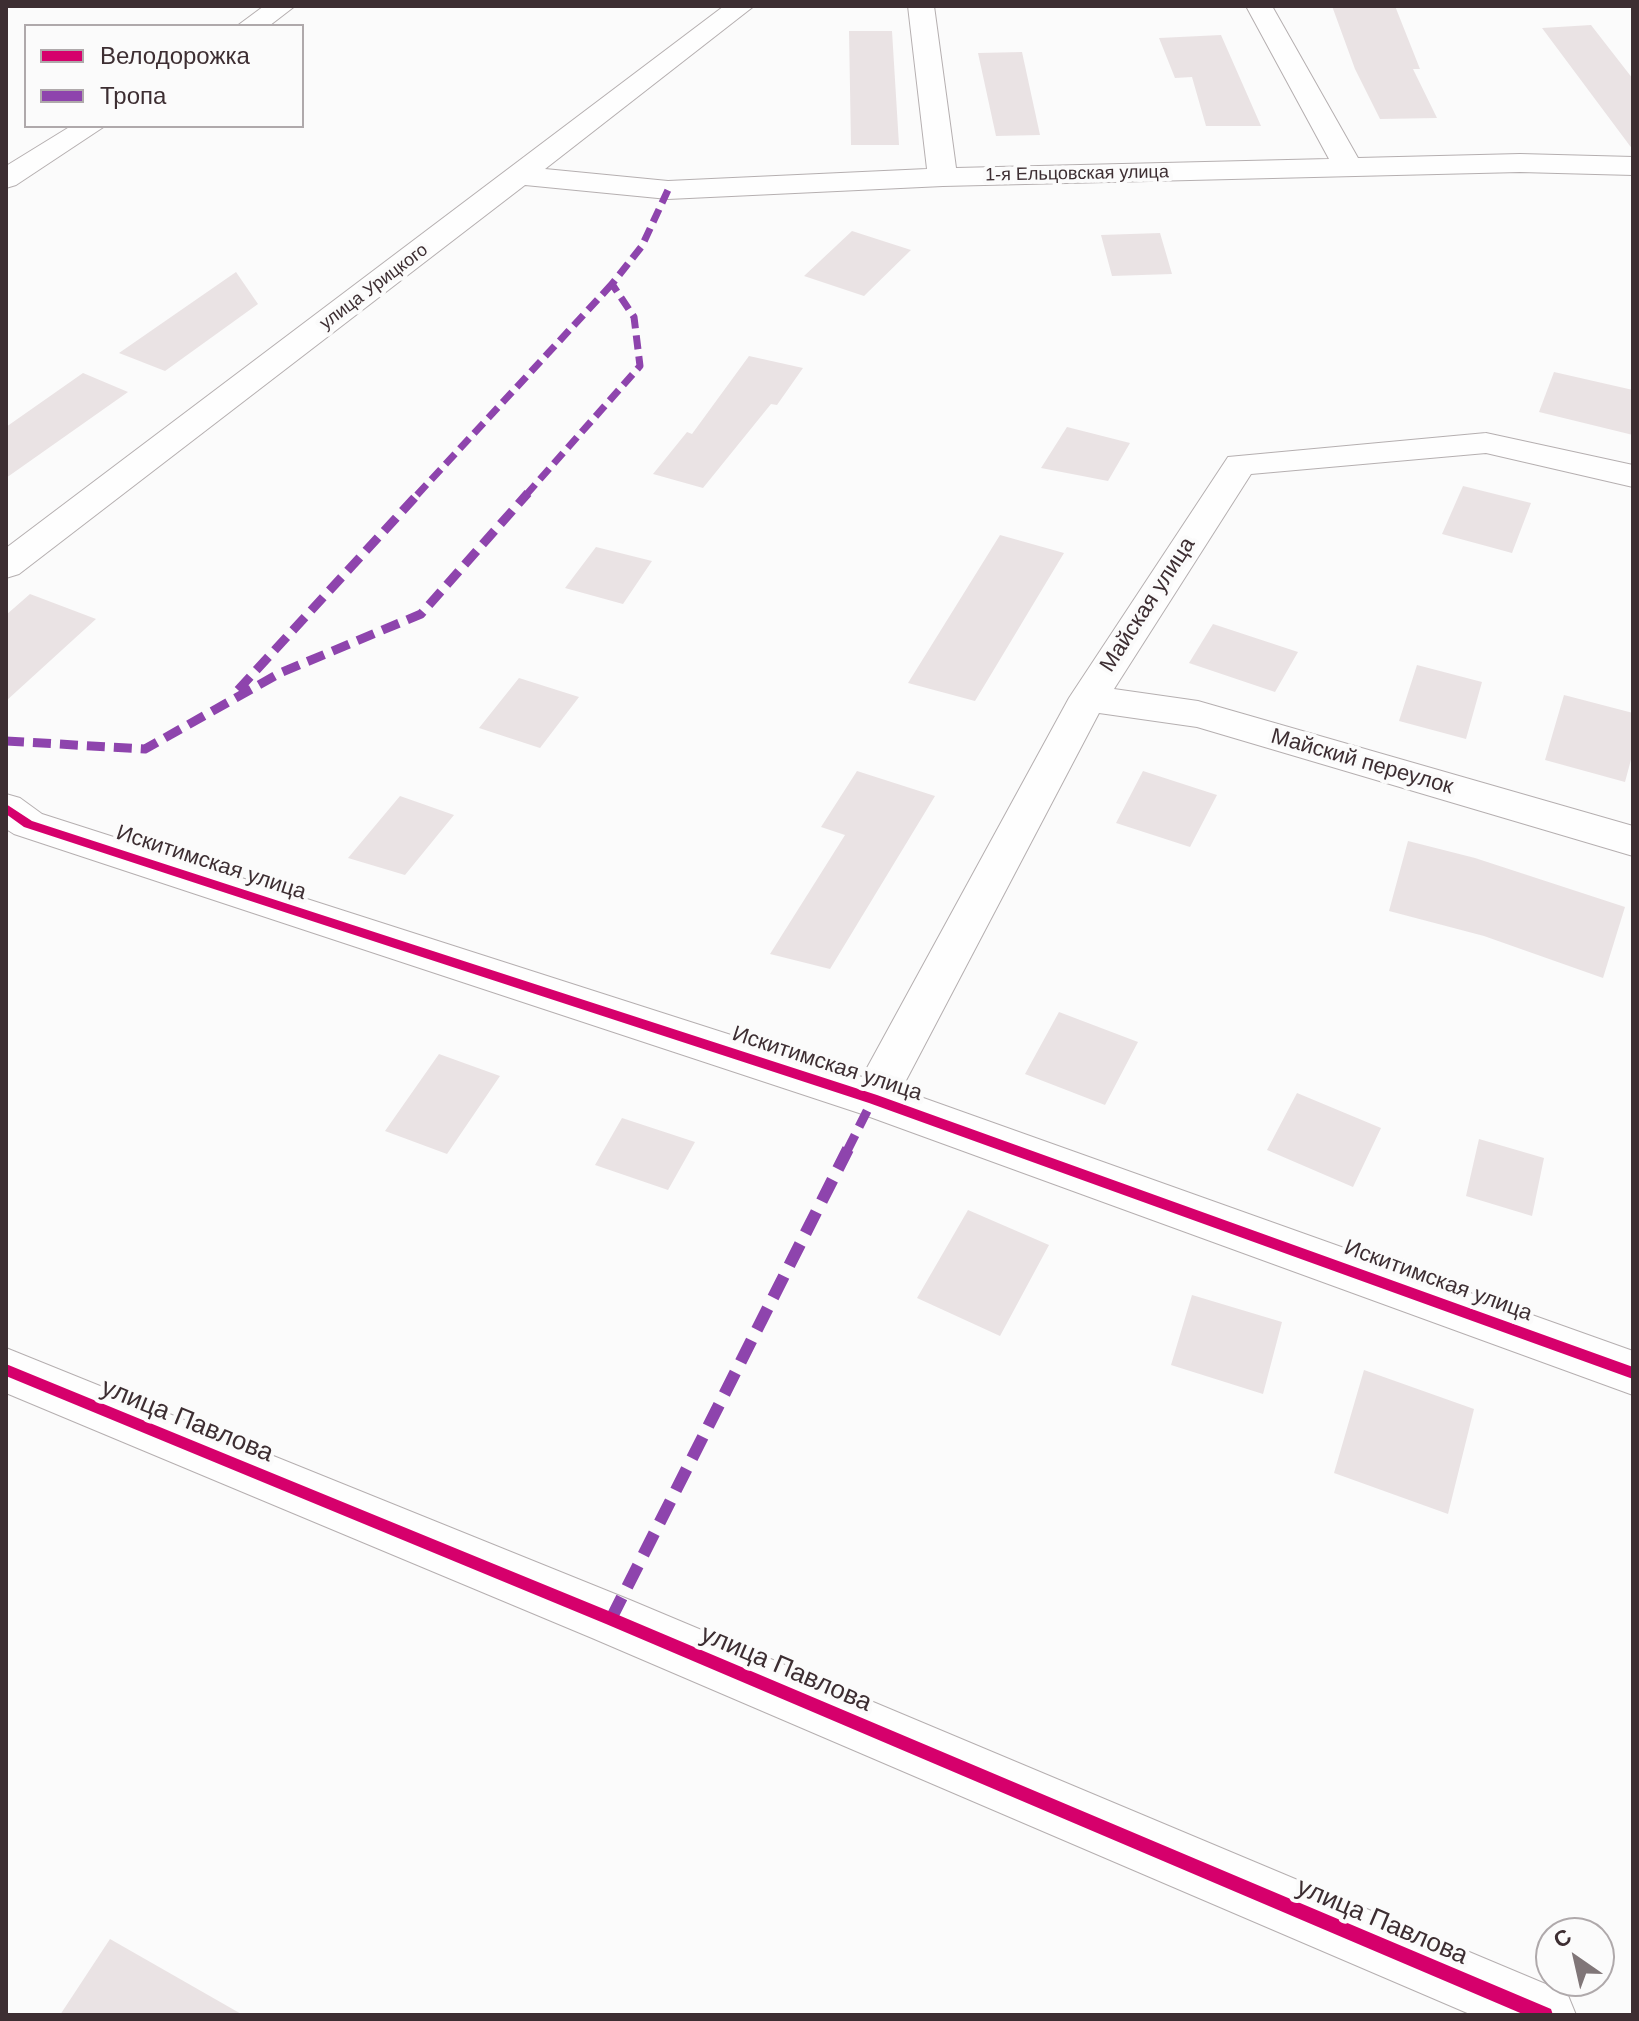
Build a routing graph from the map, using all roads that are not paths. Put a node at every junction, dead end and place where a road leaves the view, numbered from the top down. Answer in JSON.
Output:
{"nodes":[{"id":1,"x":282,"y":6,"type":"edge"},
{"id":2,"x":741,"y":6,"type":"edge"},
{"id":3,"x":921,"y":6,"type":"edge"},
{"id":4,"x":1259,"y":6,"type":"edge"},
{"id":5,"x":253,"y":24,"type":"edge"},
{"id":6,"x":88,"y":128,"type":"edge"},
{"id":7,"x":1633,"y":166,"type":"edge"},
{"id":8,"x":1349,"y":168,"type":"junction"},
{"id":9,"x":521,"y":176,"type":"junction"},
{"id":10,"x":943,"y":177,"type":"junction"},
{"id":11,"x":6,"y":179,"type":"edge"},
{"id":12,"x":1633,"y":476,"type":"edge"},
{"id":13,"x":6,"y":566,"type":"edge"},
{"id":14,"x":1088,"y":698,"type":"junction"},
{"id":15,"x":6,"y":808,"type":"edge"},
{"id":16,"x":1633,"y":841,"type":"edge"},
{"id":17,"x":873,"y":1099,"type":"junction"},
{"id":18,"x":6,"y":1370,"type":"edge"},
{"id":19,"x":1633,"y":1373,"type":"edge"},
{"id":20,"x":1545,"y":2015,"type":"edge"}],
"edges":[{"from":1,"to":5,"type":"street"},
{"from":2,"to":9,"type":"street","name":"улица Урицкого"},
{"from":3,"to":10,"type":"street"},
{"from":4,"to":8,"type":"street"},
{"from":6,"to":11,"type":"street"},
{"from":7,"to":8,"type":"street","name":"1-я Ельцовская улица"},
{"from":8,"to":10,"type":"street","name":"1-я Ельцовская улица"},
{"from":9,"to":10,"type":"street","name":"1-я Ельцовская улица"},
{"from":9,"to":13,"type":"street","name":"улица Урицкого"},
{"from":12,"to":14,"type":"street","name":"Майская улица"},
{"from":14,"to":16,"type":"street","name":"Майский переулок"},
{"from":14,"to":17,"type":"street","name":"Майская улица"},
{"from":15,"to":17,"type":"street","name":"Искитимская улица"},
{"from":17,"to":19,"type":"street","name":"Искитимская улица"},
{"from":18,"to":20,"type":"street","name":"улица Павлова"}]}
